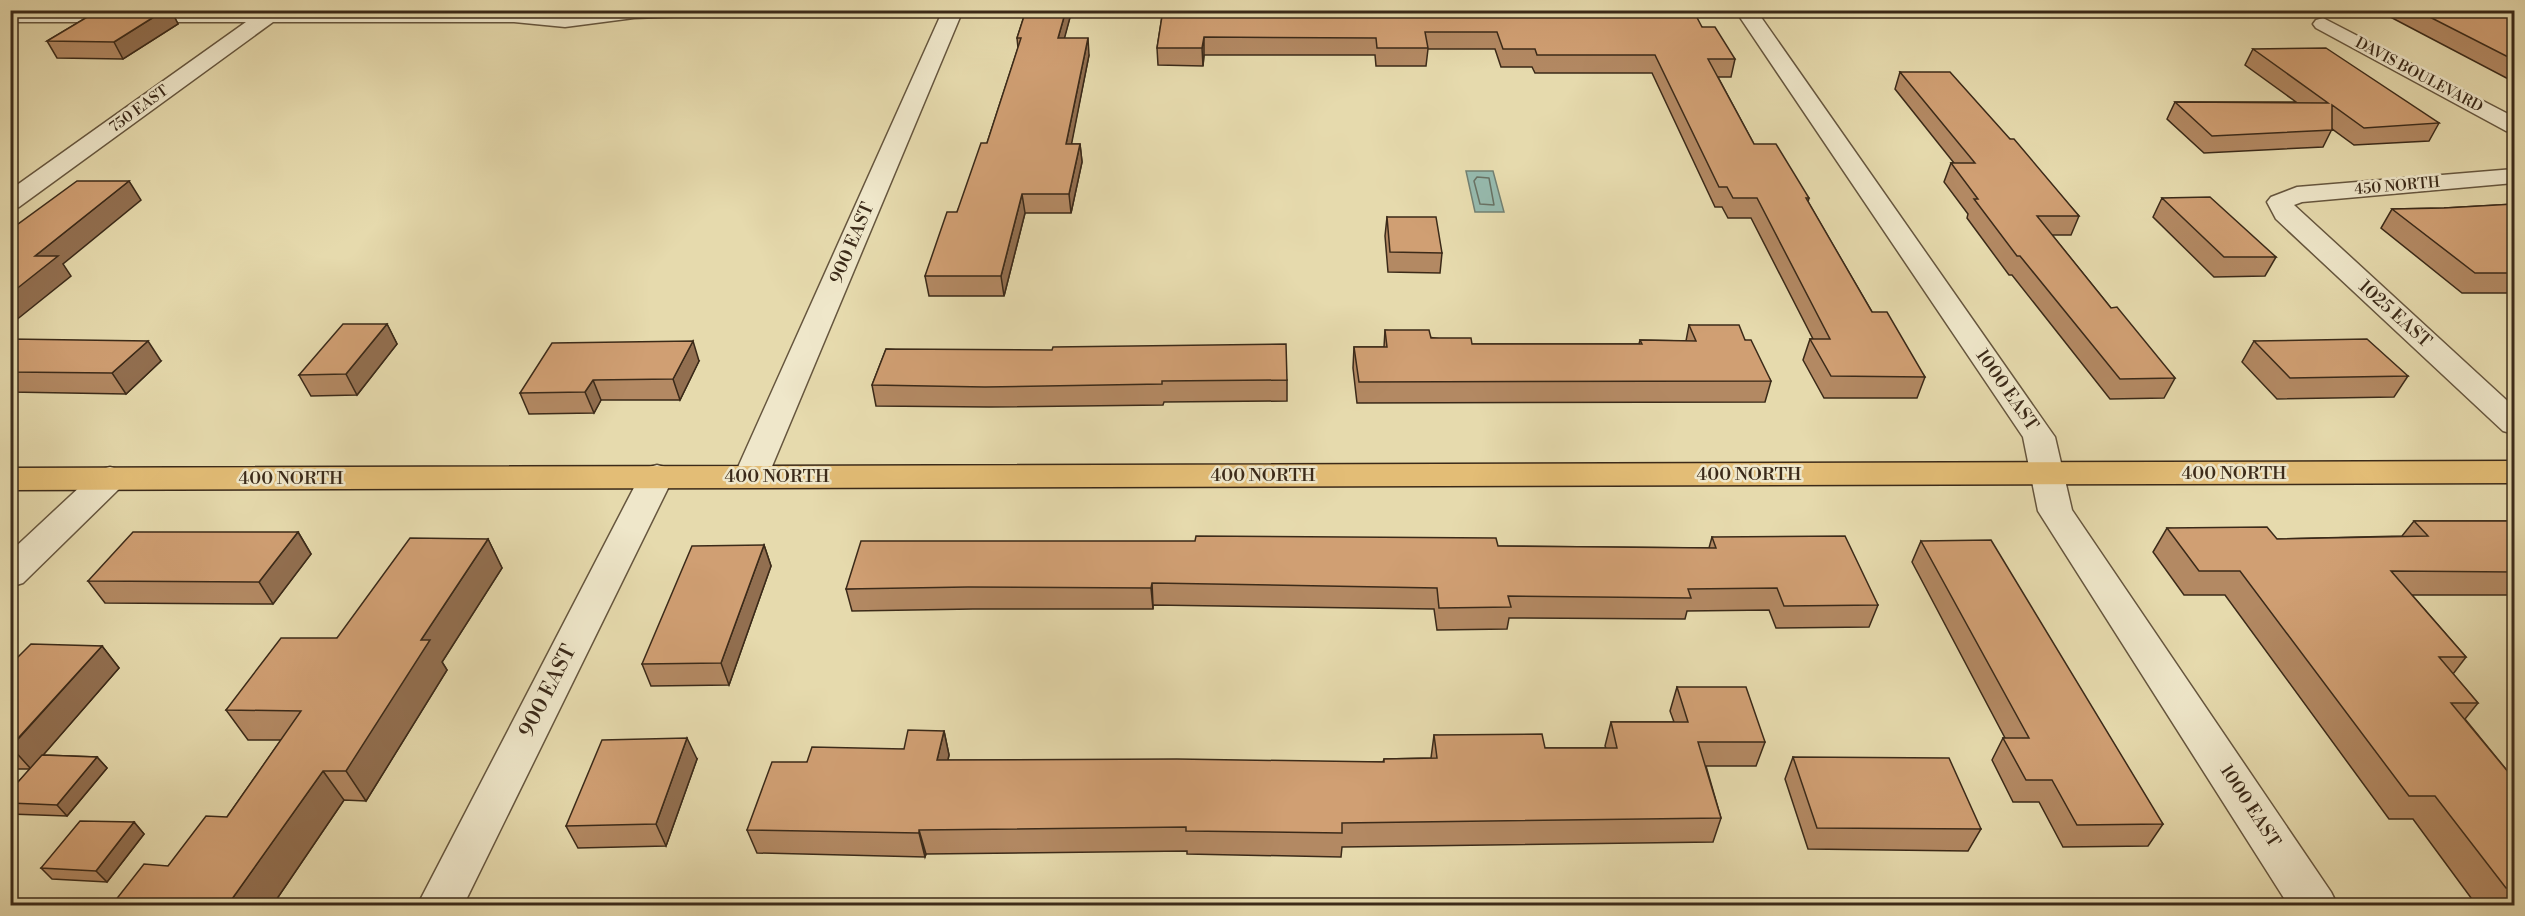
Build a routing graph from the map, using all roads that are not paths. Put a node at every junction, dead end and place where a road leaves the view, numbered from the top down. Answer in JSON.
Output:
{"nodes":[{"id":1,"x":687,"y":10,"type":"edge"},
{"id":2,"x":952,"y":10,"type":"edge"},
{"id":3,"x":1745,"y":10,"type":"edge"},
{"id":4,"x":10,"y":16,"type":"edge"},
{"id":5,"x":268,"y":16,"type":"junction"},
{"id":6,"x":2324,"y":24,"type":"dead end"},
{"id":7,"x":2514,"y":126,"type":"edge"},
{"id":8,"x":2514,"y":176,"type":"edge"},
{"id":9,"x":10,"y":202,"type":"edge"},
{"id":10,"x":2280,"y":202,"type":"joint"},
{"id":11,"x":2514,"y":424,"type":"edge"},
{"id":12,"x":2514,"y":472,"type":"edge"},
{"id":13,"x":2047,"y":473,"type":"junction"},
{"id":14,"x":657,"y":476,"type":"junction"},
{"id":15,"x":752,"y":476,"type":"junction"},
{"id":16,"x":10,"y":478,"type":"edge"},
{"id":17,"x":110,"y":478,"type":"junction"},
{"id":18,"x":10,"y":574,"type":"edge"},
{"id":19,"x":440,"y":906,"type":"edge"},
{"id":20,"x":2315,"y":906,"type":"edge"}],
"edges":[{"from":1,"to":5,"type":"street"},
{"from":2,"to":15,"type":"street","name":"900 EAST"},
{"from":3,"to":13,"type":"street","name":"1000 EAST"},
{"from":4,"to":5,"type":"street"},
{"from":5,"to":9,"type":"street","name":"750 EAST"},
{"from":6,"to":7,"type":"street","name":"DAVIS BOULEVARD"},
{"from":8,"to":10,"type":"street","name":"450 NORTH"},
{"from":10,"to":11,"type":"street","name":"1025 EAST"},
{"from":12,"to":13,"type":"main road","name":"400 NORTH"},
{"from":13,"to":15,"type":"main road","name":"400 NORTH"},
{"from":13,"to":20,"type":"street","name":"1000 EAST"},
{"from":14,"to":15,"type":"main road","name":"400 NORTH"},
{"from":14,"to":17,"type":"main road","name":"400 NORTH"},
{"from":14,"to":19,"type":"street","name":"900 EAST"},
{"from":16,"to":17,"type":"main road","name":"400 NORTH"},
{"from":17,"to":18,"type":"street"}]}
